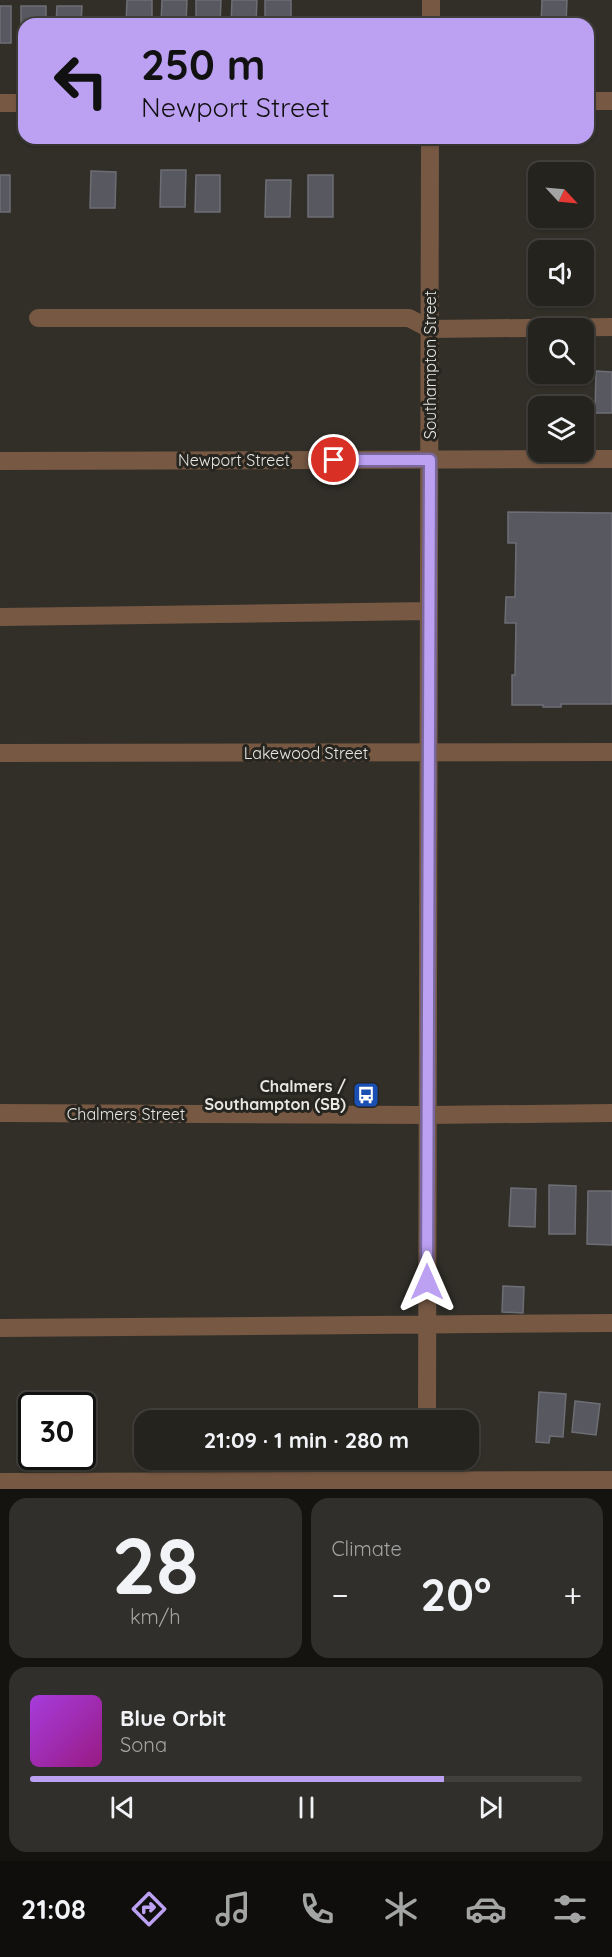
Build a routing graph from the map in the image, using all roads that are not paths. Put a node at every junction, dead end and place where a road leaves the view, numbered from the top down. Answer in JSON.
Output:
{"nodes":[{"id":1,"x":430,"y":0,"type":"edge"},
{"id":2,"x":430,"y":18,"type":"edge"},
{"id":3,"x":594,"y":101,"type":"edge"},
{"id":4,"x":612,"y":101,"type":"edge"},
{"id":5,"x":0,"y":103,"type":"edge"},
{"id":6,"x":18,"y":103,"type":"edge"},
{"id":7,"x":430,"y":144,"type":"edge"},
{"id":8,"x":38,"y":318,"type":"dead end"},
{"id":9,"x":612,"y":327,"type":"edge"},
{"id":10,"x":430,"y":328,"type":"junction"},
{"id":11,"x":612,"y":459,"type":"edge"},
{"id":12,"x":430,"y":460,"type":"junction"},
{"id":13,"x":0,"y":461,"type":"edge"},
{"id":14,"x":429,"y":611,"type":"junction"},
{"id":15,"x":0,"y":617,"type":"edge"},
{"id":16,"x":612,"y":752,"type":"edge"},
{"id":17,"x":0,"y":753,"type":"edge"},
{"id":18,"x":428,"y":753,"type":"junction"},
{"id":19,"x":0,"y":1113,"type":"edge"},
{"id":20,"x":612,"y":1113,"type":"edge"},
{"id":21,"x":428,"y":1115,"type":"junction"},
{"id":22,"x":612,"y":1323,"type":"edge"},
{"id":23,"x":427,"y":1326,"type":"junction"},
{"id":24,"x":0,"y":1328,"type":"edge"},
{"id":25,"x":427,"y":1410,"type":"edge"},
{"id":26,"x":612,"y":1480,"type":"edge"},
{"id":27,"x":0,"y":1482,"type":"edge"},
{"id":28,"x":427,"y":1485,"type":"edge"}],
"edges":[{"from":1,"to":2,"type":"street"},
{"from":3,"to":4,"type":"street"},
{"from":5,"to":6,"type":"street"},
{"from":7,"to":10,"type":"street","name":"Southampton Street"},
{"from":8,"to":10,"type":"street"},
{"from":9,"to":10,"type":"street"},
{"from":10,"to":12,"type":"street","name":"Southampton Street"},
{"from":11,"to":12,"type":"street","name":"Newport Street"},
{"from":12,"to":13,"type":"street","name":"Newport Street"},
{"from":12,"to":14,"type":"street","name":"Southampton Street"},
{"from":14,"to":15,"type":"street"},
{"from":14,"to":18,"type":"street","name":"Southampton Street"},
{"from":16,"to":18,"type":"street","name":"Lakewood Street"},
{"from":17,"to":18,"type":"street","name":"Lakewood Street"},
{"from":18,"to":21,"type":"street","name":"Southampton Street"},
{"from":19,"to":21,"type":"street","name":"Chalmers Street"},
{"from":20,"to":21,"type":"street","name":"Chalmers Street"},
{"from":21,"to":23,"type":"street","name":"Southampton Street"},
{"from":22,"to":23,"type":"street"},
{"from":23,"to":24,"type":"street"},
{"from":23,"to":25,"type":"street","name":"Southampton Street"},
{"from":26,"to":28,"type":"street"},
{"from":27,"to":28,"type":"street"}]}
